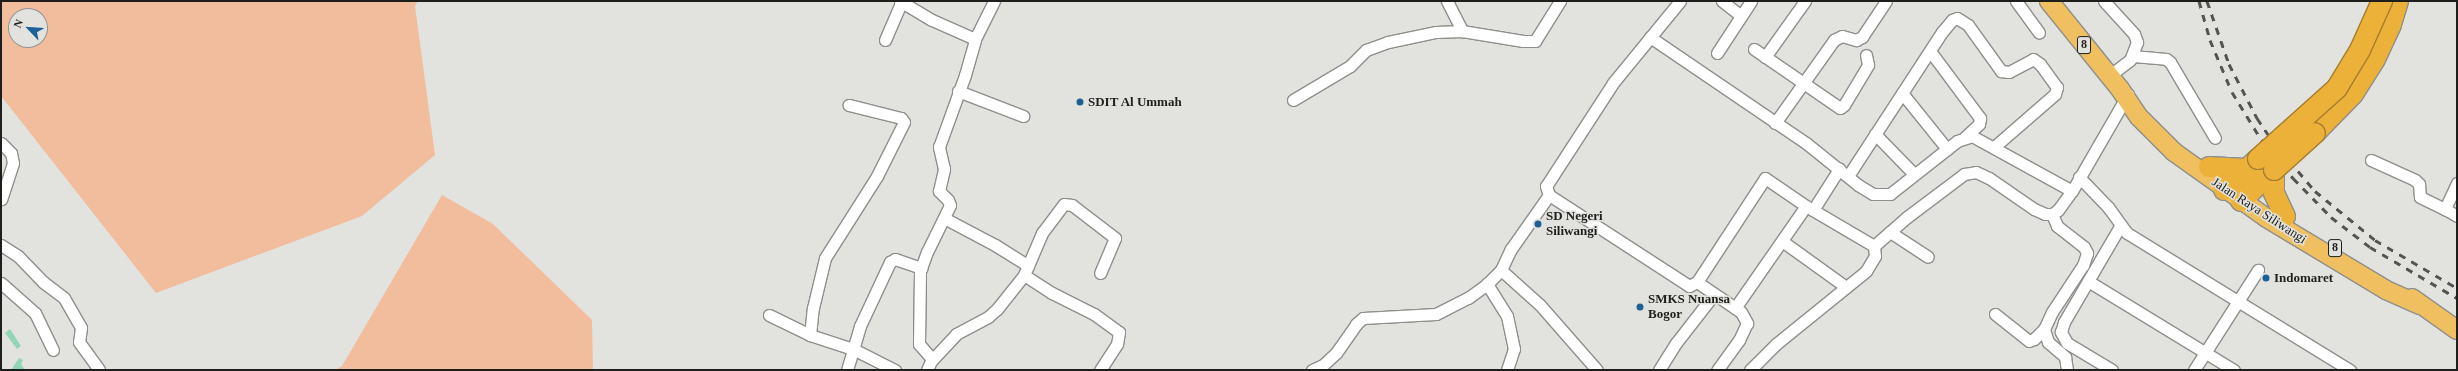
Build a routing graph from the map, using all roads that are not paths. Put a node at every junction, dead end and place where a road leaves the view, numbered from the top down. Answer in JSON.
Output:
{"nodes":[{"id":1,"x":994,"y":1,"type":"edge"},
{"id":2,"x":1448,"y":1,"type":"edge"},
{"id":3,"x":1560,"y":1,"type":"edge"},
{"id":4,"x":1680,"y":1,"type":"edge"},
{"id":5,"x":1722,"y":1,"type":"edge"},
{"id":6,"x":1751,"y":1,"type":"edge"},
{"id":7,"x":1806,"y":1,"type":"edge"},
{"id":8,"x":1886,"y":1,"type":"edge"},
{"id":9,"x":2016,"y":1,"type":"edge"},
{"id":10,"x":2049,"y":1,"type":"edge"},
{"id":11,"x":2104,"y":1,"type":"edge"},
{"id":12,"x":2382,"y":1,"type":"edge"},
{"id":13,"x":2398,"y":1,"type":"edge"},
{"id":14,"x":900,"y":2,"type":"edge"},
{"id":15,"x":1741,"y":16,"type":"junction"},
{"id":16,"x":1462,"y":31,"type":"junction"},
{"id":17,"x":2039,"y":33,"type":"dead end"},
{"id":18,"x":1650,"y":37,"type":"junction"},
{"id":19,"x":975,"y":39,"type":"junction"},
{"id":20,"x":885,"y":40,"type":"dead end"},
{"id":21,"x":1754,"y":49,"type":"dead end"},
{"id":22,"x":1930,"y":51,"type":"junction"},
{"id":23,"x":1717,"y":53,"type":"dead end"},
{"id":24,"x":1866,"y":55,"type":"dead end"},
{"id":25,"x":2134,"y":56,"type":"junction"},
{"id":26,"x":1765,"y":57,"type":"junction"},
{"id":27,"x":1804,"y":83,"type":"junction"},
{"id":28,"x":2120,"y":89,"type":"junction"},
{"id":29,"x":958,"y":91,"type":"junction"},
{"id":30,"x":1902,"y":93,"type":"junction"},
{"id":31,"x":1293,"y":100,"type":"dead end"},
{"id":32,"x":849,"y":105,"type":"dead end"},
{"id":33,"x":1023,"y":116,"type":"dead end"},
{"id":34,"x":1775,"y":123,"type":"junction"},
{"id":35,"x":1875,"y":134,"type":"junction"},
{"id":36,"x":1965,"y":137,"type":"junction"},
{"id":37,"x":2215,"y":138,"type":"dead end"},
{"id":38,"x":1,"y":143,"type":"edge"},
{"id":39,"x":1994,"y":147,"type":"junction"},
{"id":40,"x":1947,"y":149,"type":"junction"},
{"id":41,"x":2371,"y":160,"type":"dead end"},
{"id":42,"x":2252,"y":164,"type":"junction"},
{"id":43,"x":2209,"y":166,"type":"junction"},
{"id":44,"x":1838,"y":169,"type":"junction"},
{"id":45,"x":2274,"y":170,"type":"junction"},
{"id":46,"x":1914,"y":174,"type":"junction"},
{"id":47,"x":1848,"y":176,"type":"junction"},
{"id":48,"x":2080,"y":177,"type":"junction"},
{"id":49,"x":2457,"y":183,"type":"edge"},
{"id":50,"x":2228,"y":186,"type":"junction"},
{"id":51,"x":2072,"y":191,"type":"junction"},
{"id":52,"x":1549,"y":195,"type":"junction"},
{"id":53,"x":2244,"y":197,"type":"junction"},
{"id":54,"x":1,"y":199,"type":"edge"},
{"id":55,"x":1810,"y":208,"type":"junction"},
{"id":56,"x":2445,"y":209,"type":"junction"},
{"id":57,"x":2052,"y":214,"type":"junction"},
{"id":58,"x":2457,"y":216,"type":"edge"},
{"id":59,"x":2285,"y":217,"type":"junction"},
{"id":60,"x":944,"y":218,"type":"junction"},
{"id":61,"x":2120,"y":226,"type":"junction"},
{"id":62,"x":1890,"y":232,"type":"junction"},
{"id":63,"x":1782,"y":241,"type":"junction"},
{"id":64,"x":1,"y":245,"type":"edge"},
{"id":65,"x":1874,"y":246,"type":"junction"},
{"id":66,"x":1928,"y":257,"type":"dead end"},
{"id":67,"x":921,"y":268,"type":"junction"},
{"id":68,"x":1026,"y":270,"type":"junction"},
{"id":69,"x":1501,"y":270,"type":"junction"},
{"id":70,"x":2258,"y":270,"type":"dead end"},
{"id":71,"x":1100,"y":273,"type":"dead end"},
{"id":72,"x":2088,"y":281,"type":"junction"},
{"id":73,"x":1697,"y":282,"type":"junction"},
{"id":74,"x":1,"y":283,"type":"edge"},
{"id":75,"x":1487,"y":284,"type":"junction"},
{"id":76,"x":1846,"y":287,"type":"junction"},
{"id":77,"x":1714,"y":294,"type":"junction"},
{"id":78,"x":2237,"y":301,"type":"junction"},
{"id":79,"x":2420,"y":305,"type":"junction"},
{"id":80,"x":1736,"y":308,"type":"junction"},
{"id":81,"x":1995,"y":314,"type":"dead end"},
{"id":82,"x":769,"y":315,"type":"dead end"},
{"id":83,"x":2044,"y":327,"type":"junction"},
{"id":84,"x":2061,"y":329,"type":"junction"},
{"id":85,"x":2457,"y":330,"type":"edge"},
{"id":86,"x":810,"y":335,"type":"junction"},
{"id":87,"x":853,"y":349,"type":"junction"},
{"id":88,"x":52,"y":350,"type":"dead end"},
{"id":89,"x":2206,"y":352,"type":"junction"},
{"id":90,"x":932,"y":360,"type":"junction"},
{"id":91,"x":2102,"y":367,"type":"edge"},
{"id":92,"x":99,"y":370,"type":"edge"},
{"id":93,"x":847,"y":370,"type":"edge"},
{"id":94,"x":895,"y":370,"type":"edge"},
{"id":95,"x":927,"y":370,"type":"edge"},
{"id":96,"x":1100,"y":370,"type":"edge"},
{"id":97,"x":1312,"y":370,"type":"edge"},
{"id":98,"x":1507,"y":370,"type":"edge"},
{"id":99,"x":1596,"y":370,"type":"edge"},
{"id":100,"x":1659,"y":370,"type":"edge"},
{"id":101,"x":1717,"y":370,"type":"edge"},
{"id":102,"x":1750,"y":370,"type":"edge"},
{"id":103,"x":2067,"y":370,"type":"edge"},
{"id":104,"x":2112,"y":370,"type":"edge"},
{"id":105,"x":2194,"y":370,"type":"edge"},
{"id":106,"x":2234,"y":370,"type":"edge"},
{"id":107,"x":2350,"y":370,"type":"edge"}],
"edges":[{"from":1,"to":19,"type":"street"},
{"from":2,"to":16,"type":"street"},
{"from":3,"to":16,"type":"street"},
{"from":4,"to":18,"type":"street"},
{"from":5,"to":15,"type":"street"},
{"from":6,"to":15,"type":"street"},
{"from":7,"to":26,"type":"street"},
{"from":8,"to":27,"type":"street"},
{"from":9,"to":17,"type":"street"},
{"from":10,"to":28,"type":"highway","name":"Jalan Raya Siliwangi","number":"8"},
{"from":11,"to":25,"type":"street"},
{"from":12,"to":42,"type":"highway","bridge":true},
{"from":13,"to":45,"type":"highway","bridge":true},
{"from":14,"to":19,"type":"street"},
{"from":14,"to":20,"type":"street"},
{"from":15,"to":23,"type":"street"},
{"from":16,"to":31,"type":"street"},
{"from":18,"to":34,"type":"street"},
{"from":18,"to":52,"type":"street"},
{"from":19,"to":29,"type":"street"},
{"from":21,"to":26,"type":"street"},
{"from":22,"to":30,"type":"street"},
{"from":22,"to":36,"type":"street"},
{"from":22,"to":39,"type":"street"},
{"from":24,"to":27,"type":"street"},
{"from":25,"to":28,"type":"street"},
{"from":25,"to":37,"type":"street"},
{"from":26,"to":27,"type":"street"},
{"from":27,"to":34,"type":"street"},
{"from":28,"to":43,"type":"highway","name":"Jalan Raya Siliwangi","number":"8"},
{"from":28,"to":48,"type":"street"},
{"from":28,"to":50,"type":"highway","name":"Jalan Raya Siliwangi","number":"8"},
{"from":29,"to":33,"type":"street"},
{"from":29,"to":60,"type":"street"},
{"from":30,"to":35,"type":"street"},
{"from":30,"to":40,"type":"street"},
{"from":32,"to":86,"type":"street"},
{"from":34,"to":44,"type":"street"},
{"from":35,"to":46,"type":"street"},
{"from":35,"to":47,"type":"street"},
{"from":36,"to":39,"type":"street"},
{"from":36,"to":40,"type":"street"},
{"from":38,"to":54,"type":"street"},
{"from":39,"to":51,"type":"street"},
{"from":40,"to":46,"type":"street"},
{"from":41,"to":56,"type":"street"},
{"from":42,"to":43,"type":"highway"},
{"from":42,"to":50,"type":"highway"},
{"from":43,"to":50,"type":"highway","name":"Jalan Raya Siliwangi","number":"8"},
{"from":44,"to":47,"type":"street"},
{"from":44,"to":55,"type":"street"},
{"from":45,"to":53,"type":"highway"},
{"from":45,"to":59,"type":"highway"},
{"from":46,"to":47,"type":"street"},
{"from":48,"to":51,"type":"street"},
{"from":48,"to":61,"type":"street"},
{"from":49,"to":56,"type":"street"},
{"from":50,"to":53,"type":"highway","name":"Jalan Raya Siliwangi","number":"8"},
{"from":51,"to":57,"type":"street"},
{"from":52,"to":69,"type":"street"},
{"from":52,"to":73,"type":"street"},
{"from":53,"to":59,"type":"highway","name":"Jalan Raya Siliwangi","number":"8"},
{"from":53,"to":79,"type":"highway","name":"Jalan Raya Siliwangi","number":"8"},
{"from":55,"to":63,"type":"street"},
{"from":55,"to":65,"type":"street"},
{"from":55,"to":73,"type":"street"},
{"from":56,"to":58,"type":"street"},
{"from":57,"to":62,"type":"street"},
{"from":57,"to":83,"type":"street"},
{"from":59,"to":79,"type":"highway","name":"Jalan Raya Siliwangi","number":"8"},
{"from":60,"to":67,"type":"street"},
{"from":60,"to":68,"type":"street"},
{"from":61,"to":72,"type":"street"},
{"from":61,"to":78,"type":"street"},
{"from":62,"to":65,"type":"street"},
{"from":62,"to":66,"type":"street"},
{"from":63,"to":76,"type":"street"},
{"from":63,"to":80,"type":"street"},
{"from":64,"to":92,"type":"street"},
{"from":65,"to":76,"type":"street"},
{"from":67,"to":87,"type":"street"},
{"from":67,"to":90,"type":"street"},
{"from":68,"to":71,"type":"street"},
{"from":68,"to":90,"type":"street"},
{"from":68,"to":96,"type":"street"},
{"from":69,"to":75,"type":"street"},
{"from":69,"to":99,"type":"street"},
{"from":70,"to":78,"type":"street"},
{"from":72,"to":84,"type":"street"},
{"from":72,"to":89,"type":"street"},
{"from":73,"to":77,"type":"street"},
{"from":74,"to":88,"type":"street"},
{"from":75,"to":97,"type":"street"},
{"from":75,"to":98,"type":"street"},
{"from":76,"to":102,"type":"street"},
{"from":77,"to":80,"type":"street"},
{"from":77,"to":100,"type":"street"},
{"from":78,"to":89,"type":"street"},
{"from":78,"to":107,"type":"street"},
{"from":79,"to":85,"type":"highway","name":"Jalan Raya Siliwangi","number":"8"},
{"from":80,"to":101,"type":"street"},
{"from":81,"to":83,"type":"street"},
{"from":82,"to":86,"type":"street"},
{"from":83,"to":84,"type":"street"},
{"from":83,"to":103,"type":"street"},
{"from":84,"to":91,"type":"street"},
{"from":86,"to":87,"type":"street"},
{"from":87,"to":93,"type":"street"},
{"from":87,"to":94,"type":"street"},
{"from":89,"to":105,"type":"street"},
{"from":89,"to":106,"type":"street"},
{"from":90,"to":95,"type":"street"},
{"from":91,"to":104,"type":"street"}]}
